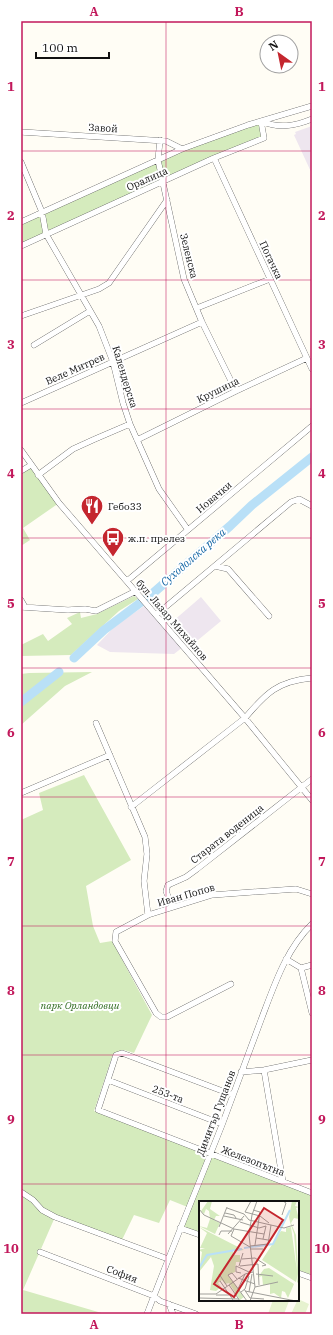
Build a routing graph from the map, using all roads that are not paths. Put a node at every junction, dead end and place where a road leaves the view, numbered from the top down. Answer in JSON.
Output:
{"nodes":[{"id":1,"x":312,"y":106,"type":"edge"},
{"id":2,"x":312,"y":120,"type":"edge"},
{"id":3,"x":261,"y":121,"type":"junction"},
{"id":4,"x":21,"y":132,"type":"edge"},
{"id":5,"x":160,"y":140,"type":"junction"},
{"id":6,"x":182,"y":149,"type":"junction"},
{"id":7,"x":214,"y":158,"type":"junction"},
{"id":8,"x":158,"y":160,"type":"junction"},
{"id":9,"x":21,"y":162,"type":"edge"},
{"id":10,"x":163,"y":182,"type":"junction"},
{"id":11,"x":167,"y":200,"type":"junction"},
{"id":12,"x":42,"y":212,"type":"junction"},
{"id":13,"x":21,"y":222,"type":"edge"},
{"id":14,"x":46,"y":234,"type":"junction"},
{"id":15,"x":21,"y":246,"type":"edge"},
{"id":16,"x":270,"y":279,"type":"junction"},
{"id":17,"x":81,"y":295,"type":"junction"},
{"id":18,"x":196,"y":308,"type":"junction"},
{"id":19,"x":90,"y":311,"type":"junction"},
{"id":20,"x":21,"y":316,"type":"edge"},
{"id":21,"x":202,"y":322,"type":"junction"},
{"id":22,"x":34,"y":345,"type":"dead end"},
{"id":23,"x":307,"y":358,"type":"junction"},
{"id":24,"x":113,"y":362,"type":"junction"},
{"id":25,"x":312,"y":369,"type":"edge"},
{"id":26,"x":236,"y":391,"type":"junction"},
{"id":27,"x":21,"y":403,"type":"edge"},
{"id":28,"x":130,"y":424,"type":"junction"},
{"id":29,"x":312,"y":426,"type":"edge"},
{"id":30,"x":138,"y":440,"type":"junction"},
{"id":31,"x":21,"y":450,"type":"edge"},
{"id":32,"x":31,"y":465,"type":"junction"},
{"id":33,"x":21,"y":471,"type":"edge"},
{"id":34,"x":38,"y":475,"type":"junction"},
{"id":35,"x":312,"y":506,"type":"edge"},
{"id":36,"x":188,"y":530,"type":"junction"},
{"id":37,"x":215,"y":566,"type":"junction"},
{"id":38,"x":127,"y":581,"type":"junction"},
{"id":39,"x":137,"y":592,"type":"junction"},
{"id":40,"x":21,"y":600,"type":"edge"},
{"id":41,"x":23,"y":607,"type":"edge"},
{"id":42,"x":156,"y":615,"type":"junction"},
{"id":43,"x":269,"y":616,"type":"dead end"},
{"id":44,"x":312,"y":678,"type":"edge"},
{"id":45,"x":245,"y":718,"type":"junction"},
{"id":46,"x":96,"y":723,"type":"dead end"},
{"id":47,"x":110,"y":755,"type":"junction"},
{"id":48,"x":312,"y":779,"type":"edge"},
{"id":49,"x":301,"y":788,"type":"junction"},
{"id":50,"x":21,"y":793,"type":"edge"},
{"id":51,"x":312,"y":800,"type":"edge"},
{"id":52,"x":132,"y":807,"type":"junction"},
{"id":53,"x":312,"y":894,"type":"edge"},
{"id":54,"x":172,"y":907,"type":"junction"},
{"id":55,"x":148,"y":915,"type":"junction"},
{"id":56,"x":312,"y":924,"type":"edge"},
{"id":57,"x":286,"y":959,"type":"junction"},
{"id":58,"x":312,"y":965,"type":"edge"},
{"id":59,"x":301,"y":968,"type":"junction"},
{"id":60,"x":231,"y":984,"type":"dead end"},
{"id":61,"x":312,"y":1013,"type":"edge"},
{"id":62,"x":312,"y":1060,"type":"edge"},
{"id":63,"x":264,"y":1070,"type":"junction"},
{"id":64,"x":241,"y":1072,"type":"junction"},
{"id":65,"x":108,"y":1080,"type":"junction"},
{"id":66,"x":233,"y":1094,"type":"junction"},
{"id":67,"x":222,"y":1124,"type":"junction"},
{"id":68,"x":210,"y":1154,"type":"junction"},
{"id":69,"x":282,"y":1182,"type":"junction"},
{"id":70,"x":21,"y":1192,"type":"edge"},
{"id":71,"x":312,"y":1193,"type":"edge"},
{"id":72,"x":180,"y":1228,"type":"junction"},
{"id":73,"x":199,"y":1236,"type":"edge"},
{"id":74,"x":40,"y":1252,"type":"dead end"},
{"id":75,"x":168,"y":1259,"type":"junction"},
{"id":76,"x":299,"y":1273,"type":"edge"},
{"id":77,"x":312,"y":1278,"type":"edge"},
{"id":78,"x":154,"y":1296,"type":"junction"},
{"id":79,"x":169,"y":1304,"type":"junction"},
{"id":80,"x":147,"y":1314,"type":"edge"},
{"id":81,"x":173,"y":1314,"type":"edge"},
{"id":82,"x":196,"y":1314,"type":"edge"}],
"edges":[{"from":1,"to":3,"type":"street","name":"Оралица"},
{"from":2,"to":3,"type":"street"},
{"from":3,"to":6,"type":"street","name":"Оралица"},
{"from":3,"to":7,"type":"street","name":"Оралица"},
{"from":4,"to":5,"type":"street","name":"Завой"},
{"from":5,"to":6,"type":"street","name":"Завой"},
{"from":5,"to":8,"type":"street","name":"Зеленска"},
{"from":6,"to":8,"type":"street","name":"Оралица"},
{"from":7,"to":10,"type":"street","name":"Оралица"},
{"from":7,"to":16,"type":"street","name":"Погачка"},
{"from":8,"to":10,"type":"street","name":"Зеленска"},
{"from":8,"to":12,"type":"street","name":"Оралица"},
{"from":9,"to":12,"type":"street","name":"Календерска"},
{"from":10,"to":11,"type":"street","name":"Зеленска"},
{"from":10,"to":14,"type":"street","name":"Оралица"},
{"from":11,"to":17,"type":"street"},
{"from":11,"to":18,"type":"street","name":"Зеленска"},
{"from":12,"to":13,"type":"street","name":"Оралица"},
{"from":12,"to":14,"type":"street","name":"Календерска"},
{"from":14,"to":15,"type":"street","name":"Оралица"},
{"from":14,"to":17,"type":"street","name":"Календерска"},
{"from":16,"to":18,"type":"street"},
{"from":16,"to":23,"type":"street","name":"Погачка"},
{"from":17,"to":19,"type":"street","name":"Календерска"},
{"from":17,"to":20,"type":"street"},
{"from":18,"to":21,"type":"street","name":"Зеленска"},
{"from":19,"to":22,"type":"street"},
{"from":19,"to":24,"type":"street","name":"Календерска"},
{"from":21,"to":24,"type":"street","name":"Веле Митрев"},
{"from":21,"to":26,"type":"street","name":"Зеленска"},
{"from":23,"to":25,"type":"street","name":"Погачка"},
{"from":23,"to":26,"type":"street","name":"Крушица"},
{"from":24,"to":27,"type":"street","name":"Веле Митрев"},
{"from":24,"to":28,"type":"street","name":"Календерска"},
{"from":26,"to":30,"type":"street","name":"Крушица"},
{"from":28,"to":30,"type":"street","name":"Календерска"},
{"from":28,"to":34,"type":"street"},
{"from":29,"to":36,"type":"street","name":"Новачки"},
{"from":30,"to":36,"type":"street","name":"Календерска"},
{"from":31,"to":32,"type":"street","name":"бул. Лазар Михайлов"},
{"from":32,"to":33,"type":"street"},
{"from":32,"to":34,"type":"street","name":"бул. Лазар Михайлов"},
{"from":34,"to":38,"type":"street","name":"бул. Лазар Михайлов"},
{"from":35,"to":37,"type":"street"},
{"from":36,"to":38,"type":"street","name":"Новачки"},
{"from":37,"to":42,"type":"street"},
{"from":37,"to":43,"type":"street"},
{"from":38,"to":39,"type":"street","name":"бул. Лазар Михайлов"},
{"from":39,"to":41,"type":"street"},
{"from":39,"to":42,"type":"street","name":"бул. Лазар Михайлов"},
{"from":40,"to":41,"type":"street"},
{"from":42,"to":45,"type":"street","name":"бул. Лазар Михайлов"},
{"from":44,"to":45,"type":"street"},
{"from":45,"to":49,"type":"street","name":"бул. Лазар Михайлов"},
{"from":45,"to":52,"type":"street"},
{"from":46,"to":47,"type":"street"},
{"from":47,"to":50,"type":"street"},
{"from":47,"to":52,"type":"street"},
{"from":48,"to":49,"type":"street","name":"Старата воденица"},
{"from":49,"to":51,"type":"street","name":"бул. Лазар Михайлов"},
{"from":49,"to":54,"type":"street","name":"Старата воденица"},
{"from":52,"to":55,"type":"street"},
{"from":53,"to":54,"type":"street","name":"Иван Попов"},
{"from":54,"to":55,"type":"street","name":"Иван Попов"},
{"from":55,"to":60,"type":"street","name":"Иван Попов"},
{"from":56,"to":57,"type":"street","name":"Димитър Гущанов"},
{"from":57,"to":59,"type":"street"},
{"from":57,"to":64,"type":"street","name":"Димитър Гущанов"},
{"from":58,"to":59,"type":"street"},
{"from":59,"to":61,"type":"street"},
{"from":62,"to":63,"type":"street"},
{"from":63,"to":64,"type":"street"},
{"from":63,"to":69,"type":"street"},
{"from":64,"to":66,"type":"street","name":"Димитър Гущанов"},
{"from":65,"to":66,"type":"street"},
{"from":65,"to":67,"type":"street","name":"253-та"},
{"from":65,"to":68,"type":"street","name":"Железопътна"},
{"from":66,"to":67,"type":"street","name":"Димитър Гущанов"},
{"from":67,"to":68,"type":"street","name":"Димитър Гущанов"},
{"from":68,"to":69,"type":"street","name":"Железопътна"},
{"from":68,"to":72,"type":"street","name":"Димитър Гущанов"},
{"from":69,"to":71,"type":"street","name":"Железопътна"},
{"from":70,"to":75,"type":"street"},
{"from":72,"to":73,"type":"street"},
{"from":72,"to":75,"type":"street","name":"Димитър Гущанов"},
{"from":74,"to":78,"type":"street","name":"София"},
{"from":75,"to":78,"type":"street","name":"Димитър Гущанов"},
{"from":76,"to":77,"type":"street"},
{"from":78,"to":79,"type":"street","name":"София"},
{"from":78,"to":80,"type":"street","name":"Димитър Гущанов"},
{"from":79,"to":81,"type":"street"},
{"from":79,"to":82,"type":"street","name":"София"}]}
